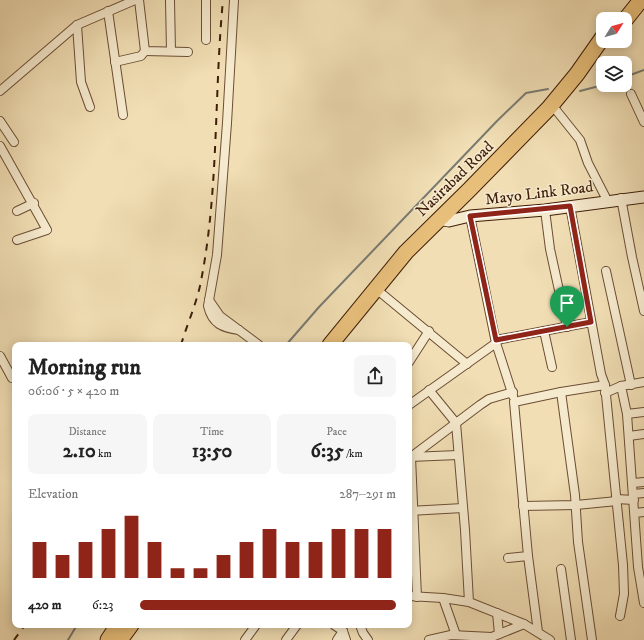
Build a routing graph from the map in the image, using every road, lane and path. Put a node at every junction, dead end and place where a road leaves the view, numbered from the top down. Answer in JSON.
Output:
{"nodes":[{"id":1,"x":135,"y":0,"type":"edge"},
{"id":2,"x":138,"y":0,"type":"edge"},
{"id":3,"x":170,"y":0,"type":"edge"},
{"id":4,"x":206,"y":0,"type":"edge"},
{"id":5,"x":234,"y":0,"type":"edge"},
{"id":6,"x":631,"y":0,"type":"edge"},
{"id":7,"x":641,"y":0,"type":"edge"},
{"id":8,"x":108,"y":11,"type":"junction"},
{"id":9,"x":622,"y":12,"type":"edge"},
{"id":10,"x":631,"y":12,"type":"edge"},
{"id":11,"x":77,"y":25,"type":"junction"},
{"id":12,"x":206,"y":40,"type":"dead end"},
{"id":13,"x":596,"y":47,"type":"edge"},
{"id":14,"x":604,"y":48,"type":"edge"},
{"id":15,"x":145,"y":51,"type":"junction"},
{"id":16,"x":171,"y":51,"type":"junction"},
{"id":17,"x":188,"y":52,"type":"dead end"},
{"id":18,"x":115,"y":62,"type":"junction"},
{"id":19,"x":0,"y":91,"type":"edge"},
{"id":20,"x":631,"y":94,"type":"dead end"},
{"id":21,"x":90,"y":108,"type":"dead end"},
{"id":22,"x":556,"y":110,"type":"junction"},
{"id":23,"x":123,"y":115,"type":"dead end"},
{"id":24,"x":0,"y":121,"type":"edge"},
{"id":25,"x":644,"y":122,"type":"edge"},
{"id":26,"x":14,"y":142,"type":"dead end"},
{"id":27,"x":0,"y":146,"type":"edge"},
{"id":28,"x":644,"y":196,"type":"edge"},
{"id":29,"x":621,"y":198,"type":"junction"},
{"id":30,"x":607,"y":200,"type":"junction"},
{"id":31,"x":34,"y":203,"type":"junction"},
{"id":32,"x":570,"y":206,"type":"junction"},
{"id":33,"x":545,"y":210,"type":"junction"},
{"id":34,"x":17,"y":211,"type":"dead end"},
{"id":35,"x":470,"y":216,"type":"junction"},
{"id":36,"x":444,"y":220,"type":"junction"},
{"id":37,"x":17,"y":240,"type":"dead end"},
{"id":38,"x":606,"y":271,"type":"dead end"},
{"id":39,"x":381,"y":293,"type":"junction"},
{"id":40,"x":644,"y":311,"type":"edge"},
{"id":41,"x":591,"y":322,"type":"junction"},
{"id":42,"x":567,"y":327,"type":"junction"},
{"id":43,"x":429,"y":331,"type":"junction"},
{"id":44,"x":544,"y":331,"type":"junction"},
{"id":45,"x":255,"y":342,"type":"edge"},
{"id":46,"x":332,"y":342,"type":"edge"},
{"id":47,"x":341,"y":342,"type":"edge"},
{"id":48,"x":496,"y":342,"type":"junction"},
{"id":49,"x":0,"y":356,"type":"edge"},
{"id":50,"x":412,"y":357,"type":"edge"},
{"id":51,"x":467,"y":364,"type":"junction"},
{"id":52,"x":552,"y":367,"type":"dead end"},
{"id":53,"x":12,"y":378,"type":"dead end"},
{"id":54,"x":644,"y":382,"type":"edge"},
{"id":55,"x":631,"y":385,"type":"junction"},
{"id":56,"x":621,"y":386,"type":"junction"},
{"id":57,"x":605,"y":389,"type":"junction"},
{"id":58,"x":429,"y":390,"type":"junction"},
{"id":59,"x":513,"y":392,"type":"junction"},
{"id":60,"x":561,"y":392,"type":"junction"},
{"id":61,"x":514,"y":402,"type":"junction"},
{"id":62,"x":412,"y":403,"type":"edge"},
{"id":63,"x":644,"y":412,"type":"edge"},
{"id":64,"x":627,"y":414,"type":"junction"},
{"id":65,"x":456,"y":423,"type":"junction"},
{"id":66,"x":644,"y":434,"type":"edge"},
{"id":67,"x":629,"y":436,"type":"junction"},
{"id":68,"x":458,"y":455,"type":"junction"},
{"id":69,"x":412,"y":456,"type":"edge"},
{"id":70,"x":412,"y":457,"type":"edge"},
{"id":71,"x":644,"y":482,"type":"edge"},
{"id":72,"x":633,"y":483,"type":"junction"},
{"id":73,"x":644,"y":493,"type":"edge"},
{"id":74,"x":634,"y":497,"type":"junction"},
{"id":75,"x":617,"y":500,"type":"junction"},
{"id":76,"x":576,"y":505,"type":"junction"},
{"id":77,"x":523,"y":506,"type":"junction"},
{"id":78,"x":463,"y":508,"type":"junction"},
{"id":79,"x":412,"y":511,"type":"edge"},
{"id":80,"x":644,"y":512,"type":"edge"},
{"id":81,"x":635,"y":513,"type":"junction"},
{"id":82,"x":640,"y":531,"type":"edge"},
{"id":83,"x":640,"y":549,"type":"edge"},
{"id":84,"x":412,"y":554,"type":"edge"},
{"id":85,"x":528,"y":556,"type":"junction"},
{"id":86,"x":508,"y":558,"type":"dead end"},
{"id":87,"x":641,"y":566,"type":"edge"},
{"id":88,"x":561,"y":569,"type":"dead end"},
{"id":89,"x":413,"y":597,"type":"edge"},
{"id":90,"x":443,"y":598,"type":"junction"},
{"id":91,"x":469,"y":602,"type":"junction"},
{"id":92,"x":644,"y":602,"type":"edge"},
{"id":93,"x":497,"y":613,"type":"junction"},
{"id":94,"x":620,"y":616,"type":"dead end"},
{"id":95,"x":524,"y":624,"type":"junction"},
{"id":96,"x":116,"y":628,"type":"edge"},
{"id":97,"x":129,"y":628,"type":"edge"},
{"id":98,"x":254,"y":628,"type":"edge"},
{"id":99,"x":295,"y":628,"type":"edge"},
{"id":100,"x":338,"y":628,"type":"edge"},
{"id":101,"x":361,"y":628,"type":"edge"},
{"id":102,"x":343,"y":631,"type":"junction"},
{"id":103,"x":538,"y":632,"type":"junction"},
{"id":104,"x":453,"y":637,"type":"edge"},
{"id":105,"x":495,"y":637,"type":"edge"},
{"id":106,"x":547,"y":639,"type":"edge"},
{"id":107,"x":108,"y":640,"type":"edge"},
{"id":108,"x":120,"y":640,"type":"edge"},
{"id":109,"x":245,"y":640,"type":"edge"},
{"id":110,"x":286,"y":640,"type":"edge"},
{"id":111,"x":337,"y":640,"type":"edge"},
{"id":112,"x":346,"y":640,"type":"edge"},
{"id":113,"x":368,"y":640,"type":"edge"},
{"id":114,"x":430,"y":640,"type":"edge"},
{"id":115,"x":571,"y":640,"type":"edge"},
{"id":116,"x":592,"y":640,"type":"edge"}],
"edges":[{"from":1,"to":8,"type":"street"},
{"from":2,"to":15,"type":"street"},
{"from":3,"to":16,"type":"street"},
{"from":4,"to":12,"type":"street"},
{"from":5,"to":45,"type":"street"},
{"from":6,"to":9,"type":"highway"},
{"from":7,"to":10,"type":"highway"},
{"from":8,"to":11,"type":"street"},
{"from":8,"to":18,"type":"street"},
{"from":11,"to":19,"type":"street"},
{"from":11,"to":21,"type":"street"},
{"from":13,"to":36,"type":"highway","name":"Nasirabad Road"},
{"from":14,"to":22,"type":"highway","name":"Nasirabad Road"},
{"from":15,"to":16,"type":"street"},
{"from":15,"to":18,"type":"street"},
{"from":16,"to":17,"type":"street"},
{"from":18,"to":23,"type":"street"},
{"from":20,"to":25,"type":"street"},
{"from":22,"to":30,"type":"street"},
{"from":22,"to":36,"type":"highway","name":"Nasirabad Road"},
{"from":24,"to":26,"type":"street"},
{"from":27,"to":31,"type":"street"},
{"from":28,"to":29,"type":"street","name":"Mayo Link Road"},
{"from":29,"to":30,"type":"street","name":"Mayo Link Road"},
{"from":29,"to":40,"type":"street"},
{"from":30,"to":32,"type":"street","name":"Mayo Link Road"},
{"from":31,"to":34,"type":"street"},
{"from":31,"to":37,"type":"street"},
{"from":32,"to":33,"type":"street","name":"Mayo Link Road"},
{"from":32,"to":41,"type":"street"},
{"from":33,"to":35,"type":"street","name":"Mayo Link Road"},
{"from":33,"to":42,"type":"street"},
{"from":35,"to":36,"type":"street","name":"Mayo Link Road"},
{"from":35,"to":48,"type":"street"},
{"from":36,"to":39,"type":"highway","name":"Nasirabad Road"},
{"from":36,"to":46,"type":"highway","name":"Nasirabad Road"},
{"from":38,"to":55,"type":"street"},
{"from":39,"to":43,"type":"street"},
{"from":39,"to":47,"type":"highway","name":"Nasirabad Road"},
{"from":41,"to":42,"type":"street"},
{"from":41,"to":57,"type":"street"},
{"from":42,"to":44,"type":"street"},
{"from":43,"to":50,"type":"street"},
{"from":43,"to":51,"type":"street"},
{"from":44,"to":48,"type":"street"},
{"from":44,"to":52,"type":"street"},
{"from":48,"to":51,"type":"street"},
{"from":48,"to":59,"type":"street"},
{"from":49,"to":53,"type":"street"},
{"from":51,"to":58,"type":"street"},
{"from":54,"to":55,"type":"street"},
{"from":55,"to":56,"type":"street"},
{"from":56,"to":57,"type":"street"},
{"from":56,"to":64,"type":"street"},
{"from":57,"to":60,"type":"street"},
{"from":57,"to":75,"type":"street"},
{"from":58,"to":62,"type":"street"},
{"from":58,"to":65,"type":"street"},
{"from":59,"to":61,"type":"street"},
{"from":59,"to":65,"type":"street"},
{"from":60,"to":61,"type":"street"},
{"from":60,"to":76,"type":"street"},
{"from":61,"to":77,"type":"street"},
{"from":63,"to":64,"type":"street"},
{"from":64,"to":67,"type":"street"},
{"from":65,"to":68,"type":"street"},
{"from":65,"to":69,"type":"street"},
{"from":66,"to":67,"type":"street"},
{"from":67,"to":72,"type":"street"},
{"from":68,"to":70,"type":"street"},
{"from":68,"to":78,"type":"street"},
{"from":71,"to":72,"type":"street"},
{"from":72,"to":74,"type":"street"},
{"from":73,"to":74,"type":"street"},
{"from":74,"to":75,"type":"street"},
{"from":74,"to":81,"type":"street"},
{"from":75,"to":76,"type":"street"},
{"from":75,"to":94,"type":"street"},
{"from":76,"to":77,"type":"street"},
{"from":76,"to":116,"type":"street"},
{"from":77,"to":85,"type":"street"},
{"from":78,"to":79,"type":"street"},
{"from":78,"to":91,"type":"street"},
{"from":80,"to":81,"type":"street"},
{"from":81,"to":82,"type":"street"},
{"from":82,"to":83,"type":"street"},
{"from":83,"to":87,"type":"street"},
{"from":84,"to":89,"type":"street"},
{"from":85,"to":86,"type":"street"},
{"from":85,"to":103,"type":"street"},
{"from":87,"to":92,"type":"street"},
{"from":88,"to":115,"type":"street"},
{"from":89,"to":90,"type":"street"},
{"from":90,"to":91,"type":"street"},
{"from":90,"to":104,"type":"street"},
{"from":91,"to":93,"type":"street"},
{"from":93,"to":95,"type":"street"},
{"from":93,"to":105,"type":"street"},
{"from":95,"to":103,"type":"street"},
{"from":95,"to":105,"type":"street"},
{"from":96,"to":107,"type":"highway"},
{"from":97,"to":108,"type":"highway"},
{"from":98,"to":109,"type":"street"},
{"from":99,"to":110,"type":"street"},
{"from":100,"to":102,"type":"street"},
{"from":101,"to":113,"type":"street"},
{"from":102,"to":111,"type":"street"},
{"from":102,"to":112,"type":"street"},
{"from":103,"to":106,"type":"street"},
{"from":104,"to":105,"type":"street"},
{"from":104,"to":114,"type":"street"}]}
